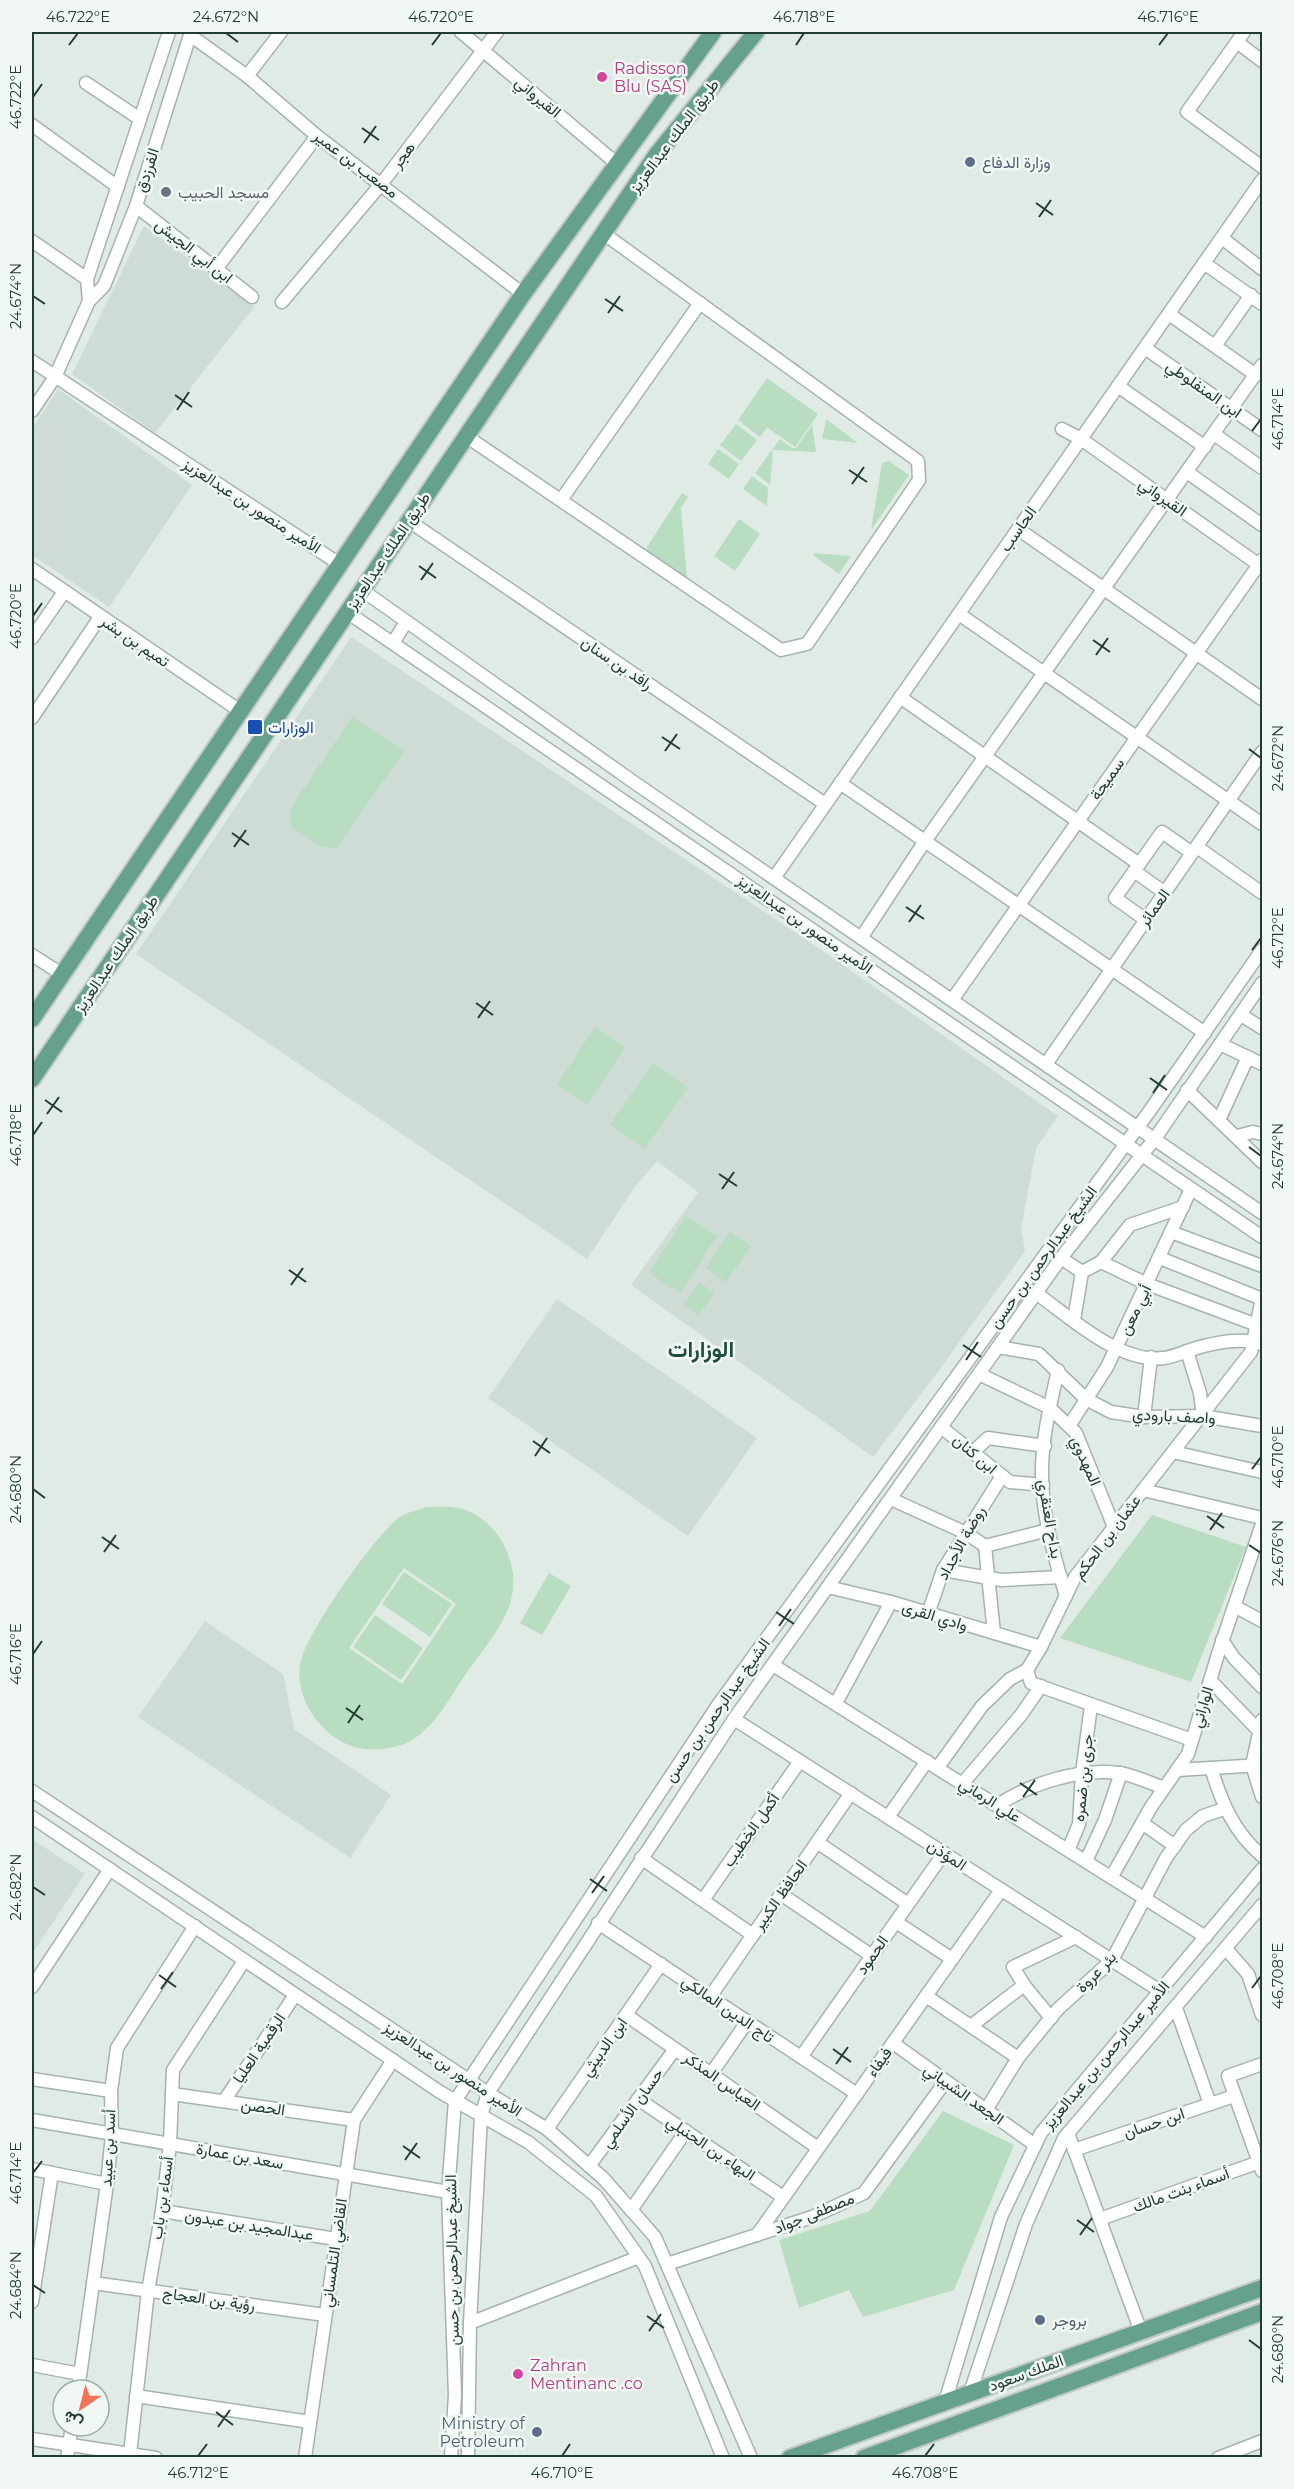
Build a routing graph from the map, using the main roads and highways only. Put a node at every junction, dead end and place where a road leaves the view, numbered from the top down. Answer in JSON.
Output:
{"nodes":[{"id":1,"x":713,"y":32,"type":"edge"},
{"id":2,"x":756,"y":32,"type":"edge"},
{"id":3,"x":32,"y":1019,"type":"edge"},
{"id":4,"x":32,"y":1079,"type":"edge"},
{"id":5,"x":1263,"y":2288,"type":"edge"},
{"id":6,"x":1263,"y":2312,"type":"edge"},
{"id":7,"x":790,"y":2457,"type":"edge"},
{"id":8,"x":864,"y":2457,"type":"edge"}],
"edges":[{"from":1,"to":3,"type":"main road","name":"طريق الملك عبدالعزيز"},
{"from":2,"to":4,"type":"main road","name":"طريق الملك عبدالعزيز"},
{"from":5,"to":7,"type":"main road","name":"الملك سعود"},
{"from":6,"to":8,"type":"main road","name":"الملك سعود"}]}
